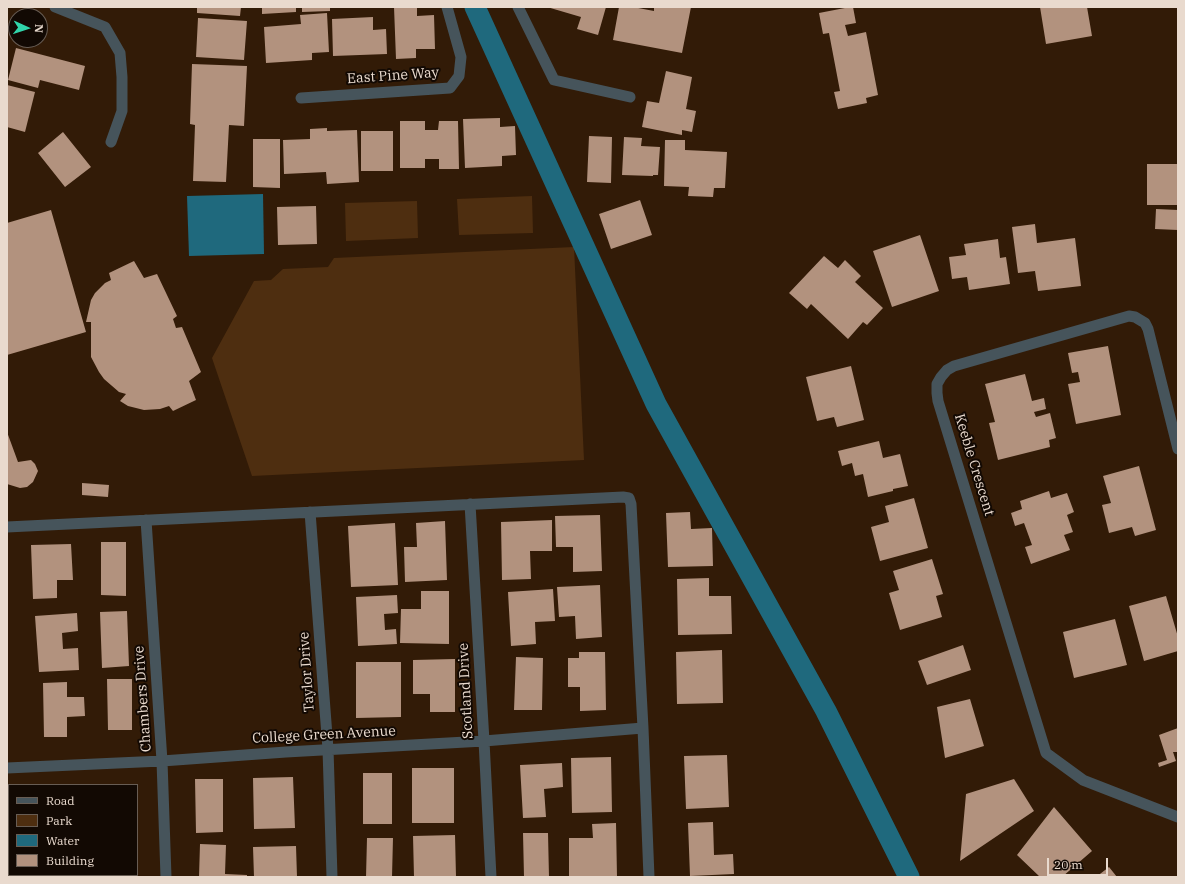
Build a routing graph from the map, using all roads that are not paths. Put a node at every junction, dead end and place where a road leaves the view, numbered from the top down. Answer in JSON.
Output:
{"nodes":[{"id":1,"x":55,"y":7,"type":"edge"},
{"id":2,"x":447,"y":7,"type":"edge"},
{"id":3,"x":518,"y":7,"type":"edge"},
{"id":4,"x":630,"y":97,"type":"dead end"},
{"id":5,"x":301,"y":98,"type":"dead end"},
{"id":6,"x":111,"y":142,"type":"dead end"},
{"id":7,"x":1178,"y":449,"type":"edge"},
{"id":8,"x":470,"y":504,"type":"junction"},
{"id":9,"x":310,"y":512,"type":"junction"},
{"id":10,"x":146,"y":520,"type":"junction"},
{"id":11,"x":7,"y":527,"type":"edge"},
{"id":12,"x":643,"y":728,"type":"junction"},
{"id":13,"x":484,"y":741,"type":"junction"},
{"id":14,"x":328,"y":749,"type":"junction"},
{"id":15,"x":162,"y":761,"type":"junction"},
{"id":16,"x":7,"y":768,"type":"edge"},
{"id":17,"x":1178,"y":817,"type":"edge"},
{"id":18,"x":7,"y":847,"type":"edge"},
{"id":19,"x":8,"y":862,"type":"edge"},
{"id":20,"x":166,"y":877,"type":"edge"},
{"id":21,"x":332,"y":877,"type":"edge"},
{"id":22,"x":491,"y":877,"type":"edge"},
{"id":23,"x":648,"y":877,"type":"edge"}],
"edges":[{"from":1,"to":6,"type":"street"},
{"from":2,"to":5,"type":"street","name":"East Pine Way"},
{"from":3,"to":4,"type":"street"},
{"from":7,"to":17,"type":"street","name":"Keeble Crescent"},
{"from":8,"to":9,"type":"street"},
{"from":8,"to":12,"type":"street"},
{"from":8,"to":13,"type":"street","name":"Scotland Drive"},
{"from":9,"to":10,"type":"street"},
{"from":9,"to":14,"type":"street","name":"Taylor Drive"},
{"from":10,"to":11,"type":"street"},
{"from":10,"to":15,"type":"street","name":"Chambers Drive"},
{"from":12,"to":13,"type":"street","name":"College Green Avenue"},
{"from":12,"to":23,"type":"street"},
{"from":13,"to":14,"type":"street","name":"College Green Avenue"},
{"from":13,"to":22,"type":"street","name":"Scotland Drive"},
{"from":14,"to":15,"type":"street","name":"College Green Avenue"},
{"from":14,"to":21,"type":"street","name":"Taylor Drive"},
{"from":15,"to":16,"type":"street","name":"College Green Avenue"},
{"from":15,"to":20,"type":"street","name":"Chambers Drive"},
{"from":18,"to":19,"type":"street"}]}
